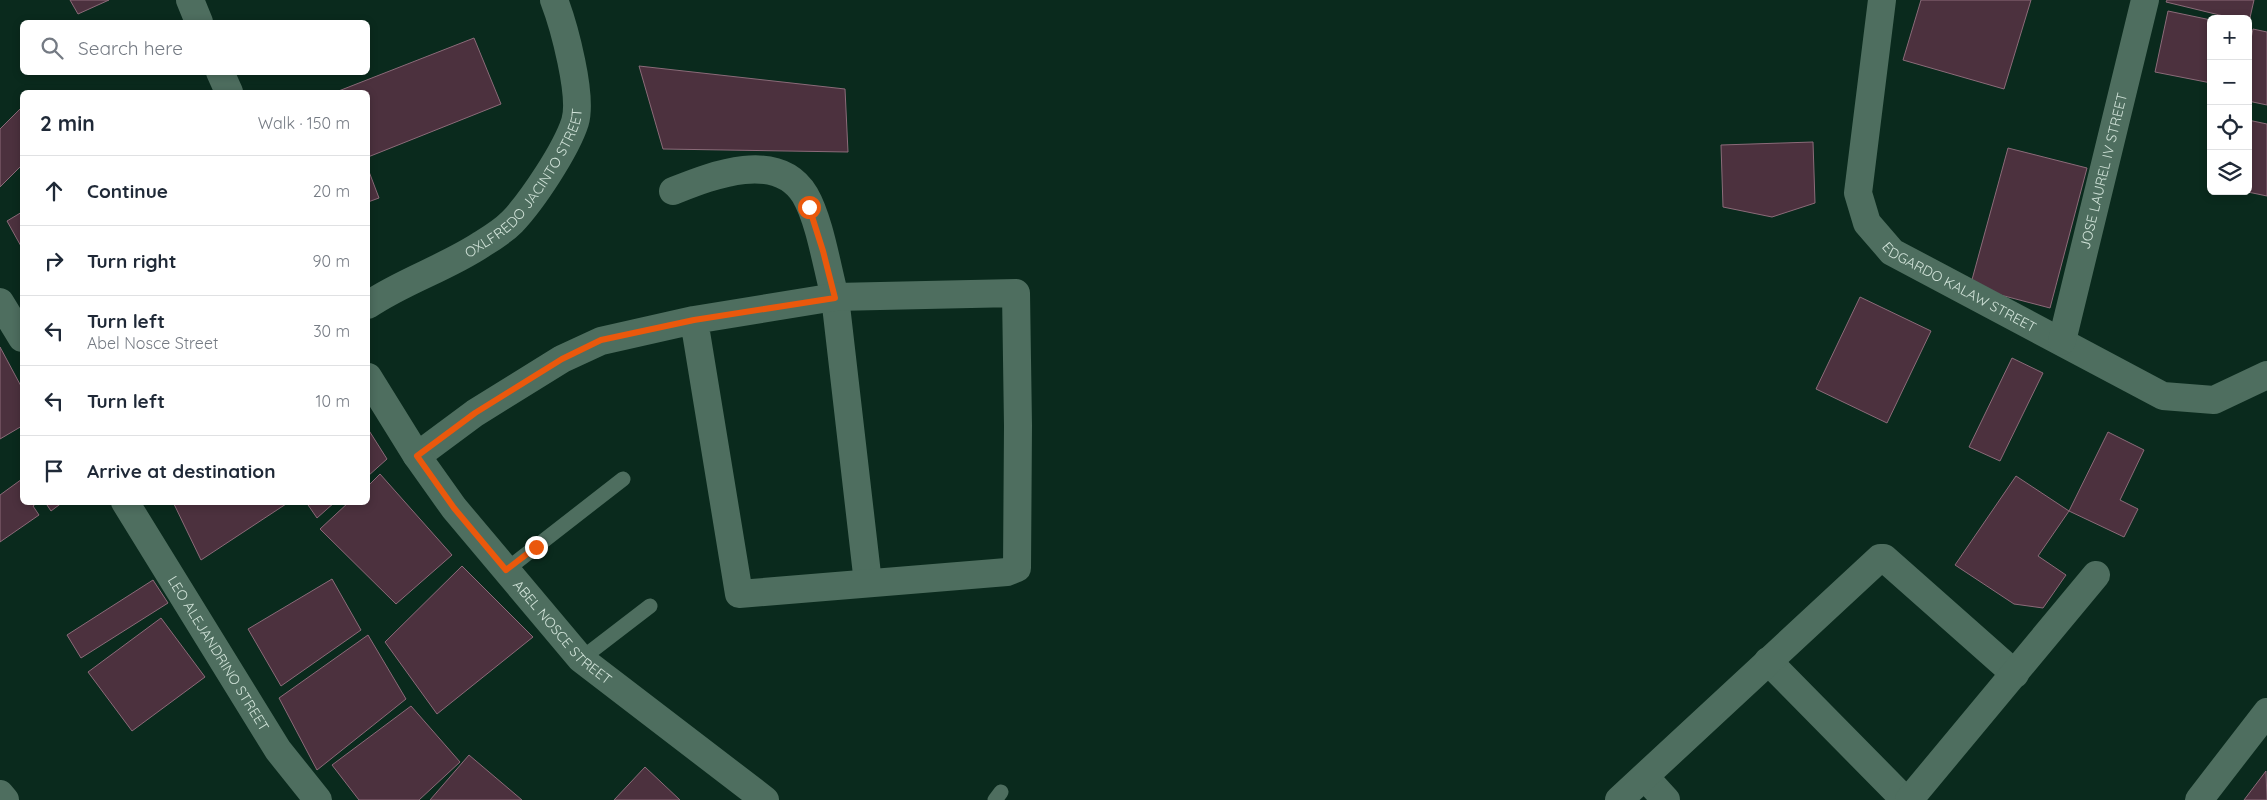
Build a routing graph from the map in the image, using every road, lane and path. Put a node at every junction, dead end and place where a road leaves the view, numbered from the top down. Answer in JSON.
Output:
{"nodes":[{"id":1,"x":190,"y":0,"type":"edge"},
{"id":2,"x":554,"y":0,"type":"edge"},
{"id":3,"x":1882,"y":0,"type":"edge"},
{"id":4,"x":2145,"y":0,"type":"edge"},
{"id":5,"x":198,"y":20,"type":"edge"},
{"id":6,"x":221,"y":75,"type":"edge"},
{"id":7,"x":228,"y":90,"type":"edge"},
{"id":8,"x":673,"y":191,"type":"dead end"},
{"id":9,"x":835,"y":298,"type":"junction"},
{"id":10,"x":0,"y":302,"type":"edge"},
{"id":11,"x":370,"y":304,"type":"edge"},
{"id":12,"x":694,"y":320,"type":"junction"},
{"id":13,"x":20,"y":335,"type":"edge"},
{"id":14,"x":2062,"y":341,"type":"junction"},
{"id":15,"x":2267,"y":375,"type":"edge"},
{"id":16,"x":370,"y":380,"type":"edge"},
{"id":17,"x":417,"y":456,"type":"junction"},
{"id":18,"x":623,"y":479,"type":"dead end"},
{"id":19,"x":127,"y":505,"type":"edge"},
{"id":20,"x":506,"y":570,"type":"junction"},
{"id":21,"x":2096,"y":575,"type":"dead end"},
{"id":22,"x":868,"y":583,"type":"junction"},
{"id":23,"x":650,"y":606,"type":"dead end"},
{"id":24,"x":581,"y":659,"type":"junction"},
{"id":25,"x":1768,"y":662,"type":"junction"},
{"id":26,"x":2015,"y":674,"type":"junction"},
{"id":27,"x":2267,"y":712,"type":"edge"},
{"id":28,"x":1645,"y":776,"type":"junction"},
{"id":29,"x":0,"y":794,"type":"edge"},
{"id":30,"x":4,"y":800,"type":"edge"},
{"id":31,"x":318,"y":800,"type":"edge"},
{"id":32,"x":765,"y":800,"type":"edge"},
{"id":33,"x":1619,"y":800,"type":"edge"},
{"id":34,"x":1666,"y":800,"type":"edge"},
{"id":35,"x":1905,"y":800,"type":"edge"},
{"id":36,"x":1909,"y":800,"type":"edge"},
{"id":37,"x":2199,"y":800,"type":"edge"}],
"edges":[{"from":1,"to":5,"type":"street"},
{"from":2,"to":11,"type":"street","name":"OXLFREDO JACINTO STREET"},
{"from":3,"to":14,"type":"street","name":"EDGARDO KALAW STREET"},
{"from":4,"to":14,"type":"street","name":"JOSE LAUREL IV STREET"},
{"from":6,"to":7,"type":"street"},
{"from":8,"to":9,"type":"street"},
{"from":9,"to":12,"type":"street"},
{"from":9,"to":22,"type":"street"},
{"from":9,"to":22,"type":"street"},
{"from":10,"to":13,"type":"street"},
{"from":12,"to":17,"type":"street"},
{"from":12,"to":22,"type":"street"},
{"from":14,"to":15,"type":"street","name":"EDGARDO KALAW STREET"},
{"from":16,"to":17,"type":"street","name":"ABEL NOSCE STREET"},
{"from":17,"to":20,"type":"street","name":"ABEL NOSCE STREET"},
{"from":18,"to":20,"type":"lane"},
{"from":19,"to":31,"type":"street","name":"LEO ALEJANDRINO STREET"},
{"from":20,"to":24,"type":"street","name":"ABEL NOSCE STREET"},
{"from":21,"to":26,"type":"street"},
{"from":23,"to":24,"type":"lane"},
{"from":24,"to":32,"type":"street","name":"ABEL NOSCE STREET"},
{"from":25,"to":26,"type":"street"},
{"from":25,"to":28,"type":"street"},
{"from":25,"to":35,"type":"street"},
{"from":26,"to":36,"type":"street"},
{"from":27,"to":37,"type":"street"},
{"from":28,"to":33,"type":"street"},
{"from":28,"to":34,"type":"street"},
{"from":29,"to":30,"type":"street"}]}
